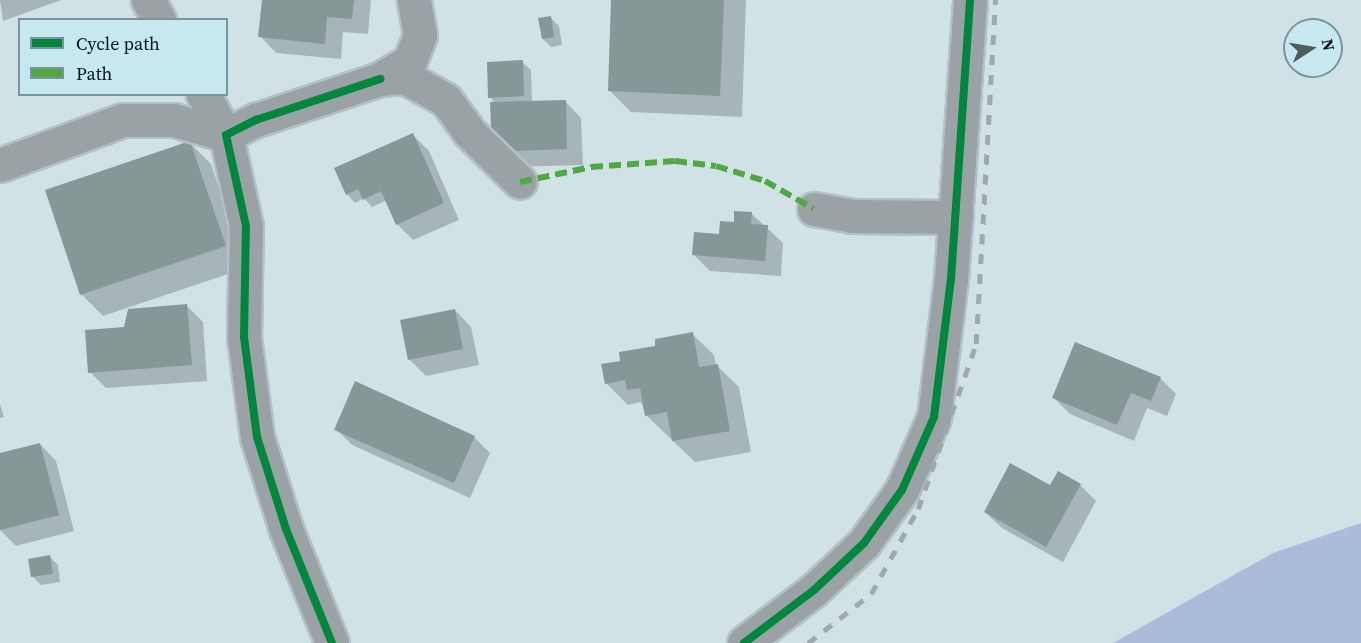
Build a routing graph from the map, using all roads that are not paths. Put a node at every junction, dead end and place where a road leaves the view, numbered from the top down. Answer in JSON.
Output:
{"nodes":[{"id":1,"x":148,"y":0,"type":"edge"},
{"id":2,"x":414,"y":0,"type":"edge"},
{"id":3,"x":970,"y":0,"type":"edge"},
{"id":4,"x":158,"y":18,"type":"edge"},
{"id":5,"x":380,"y":79,"type":"junction"},
{"id":6,"x":204,"y":96,"type":"edge"},
{"id":7,"x":226,"y":135,"type":"junction"},
{"id":8,"x":0,"y":165,"type":"edge"},
{"id":9,"x":520,"y":182,"type":"dead end"},
{"id":10,"x":814,"y":209,"type":"dead end"},
{"id":11,"x":956,"y":217,"type":"junction"},
{"id":12,"x":332,"y":643,"type":"edge"},
{"id":13,"x":744,"y":643,"type":"edge"}],
"edges":[{"from":1,"to":4,"type":"street"},
{"from":2,"to":5,"type":"street"},
{"from":3,"to":11,"type":"street"},
{"from":5,"to":7,"type":"street"},
{"from":5,"to":9,"type":"street"},
{"from":6,"to":7,"type":"street"},
{"from":7,"to":8,"type":"street"},
{"from":7,"to":12,"type":"street"},
{"from":10,"to":11,"type":"street"},
{"from":11,"to":13,"type":"street"}]}
